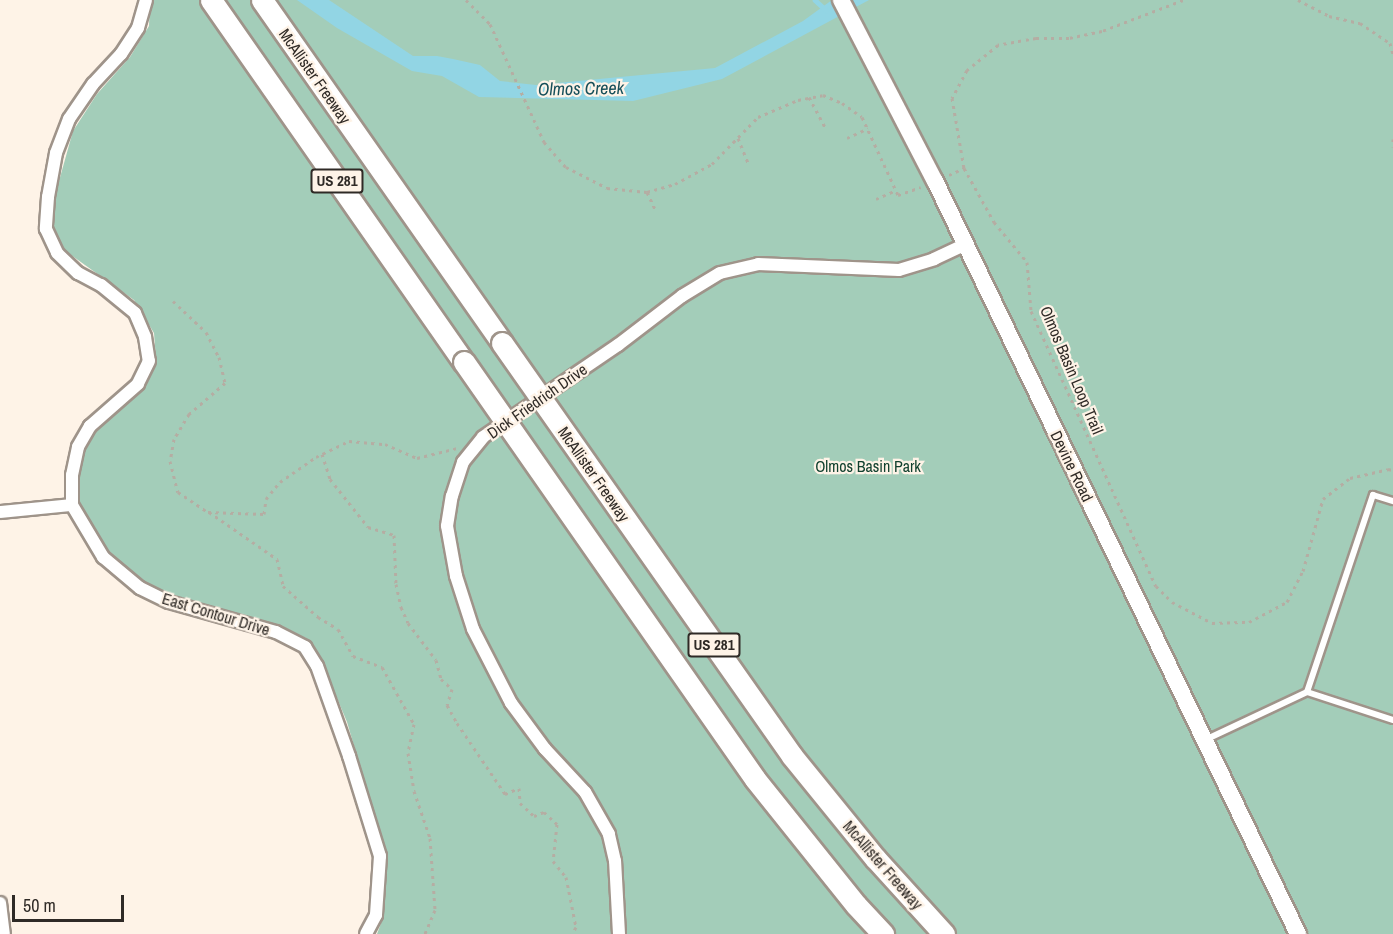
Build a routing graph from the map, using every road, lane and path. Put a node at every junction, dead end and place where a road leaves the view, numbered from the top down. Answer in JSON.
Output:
{"nodes":[{"id":1,"x":146,"y":0,"type":"edge"},
{"id":2,"x":211,"y":0,"type":"edge"},
{"id":3,"x":262,"y":0,"type":"edge"},
{"id":4,"x":466,"y":0,"type":"edge"},
{"id":5,"x":841,"y":0,"type":"edge"},
{"id":6,"x":1183,"y":0,"type":"edge"},
{"id":7,"x":1298,"y":0,"type":"edge"},
{"id":8,"x":1393,"y":54,"type":"edge"},
{"id":9,"x":809,"y":98,"type":"junction"},
{"id":10,"x":868,"y":128,"type":"junction"},
{"id":11,"x":826,"y":129,"type":"dead end"},
{"id":12,"x":738,"y":138,"type":"junction"},
{"id":13,"x":847,"y":138,"type":"dead end"},
{"id":14,"x":1393,"y":139,"type":"edge"},
{"id":15,"x":1393,"y":147,"type":"edge"},
{"id":16,"x":749,"y":165,"type":"dead end"},
{"id":17,"x":935,"y":182,"type":"junction"},
{"id":18,"x":896,"y":190,"type":"junction"},
{"id":19,"x":647,"y":192,"type":"junction"},
{"id":20,"x":876,"y":199,"type":"dead end"},
{"id":21,"x":655,"y":209,"type":"dead end"},
{"id":22,"x":964,"y":245,"type":"junction"},
{"id":23,"x":173,"y":301,"type":"dead end"},
{"id":24,"x":483,"y":437,"type":"junction"},
{"id":25,"x":322,"y":454,"type":"junction"},
{"id":26,"x":1393,"y":470,"type":"edge"},
{"id":27,"x":1393,"y":501,"type":"edge"},
{"id":28,"x":72,"y":505,"type":"junction"},
{"id":29,"x":0,"y":512,"type":"edge"},
{"id":30,"x":208,"y":512,"type":"junction"},
{"id":31,"x":1307,"y":692,"type":"junction"},
{"id":32,"x":1393,"y":720,"type":"edge"},
{"id":33,"x":1206,"y":740,"type":"junction"},
{"id":34,"x":0,"y":903,"type":"edge"},
{"id":35,"x":4,"y":934,"type":"edge"},
{"id":36,"x":366,"y":934,"type":"edge"},
{"id":37,"x":425,"y":934,"type":"edge"},
{"id":38,"x":572,"y":934,"type":"edge"},
{"id":39,"x":619,"y":934,"type":"edge"},
{"id":40,"x":883,"y":934,"type":"edge"},
{"id":41,"x":944,"y":934,"type":"edge"},
{"id":42,"x":1298,"y":934,"type":"edge"}],
"edges":[{"from":1,"to":28,"type":"street"},
{"from":2,"to":40,"type":"highway","number":"US 281","bridge":true},
{"from":3,"to":41,"type":"highway","name":"McAllister Freeway","number":"US 281","bridge":true},
{"from":4,"to":19,"type":"path"},
{"from":5,"to":17,"type":"street","name":"Devine Road"},
{"from":6,"to":26,"type":"path","name":"Olmos Basin Loop Trail"},
{"from":7,"to":8,"type":"path"},
{"from":9,"to":10,"type":"path"},
{"from":9,"to":11,"type":"path"},
{"from":9,"to":12,"type":"path"},
{"from":10,"to":13,"type":"path"},
{"from":10,"to":18,"type":"path"},
{"from":12,"to":16,"type":"path"},
{"from":12,"to":19,"type":"path"},
{"from":14,"to":15,"type":"path"},
{"from":17,"to":18,"type":"path"},
{"from":17,"to":22,"type":"street","name":"Devine Road"},
{"from":18,"to":20,"type":"path"},
{"from":19,"to":21,"type":"path"},
{"from":22,"to":24,"type":"street","name":"Dick Friedrich Drive"},
{"from":22,"to":33,"type":"street","name":"Devine Road"},
{"from":23,"to":30,"type":"path"},
{"from":24,"to":25,"type":"path"},
{"from":24,"to":39,"type":"street","name":"Dick Friedrich Drive"},
{"from":25,"to":30,"type":"path"},
{"from":25,"to":38,"type":"path"},
{"from":27,"to":31,"type":"lane"},
{"from":28,"to":29,"type":"street"},
{"from":28,"to":36,"type":"street","name":"East Contour Drive"},
{"from":30,"to":37,"type":"path"},
{"from":31,"to":32,"type":"lane"},
{"from":31,"to":33,"type":"lane"},
{"from":33,"to":42,"type":"street","name":"Devine Road"},
{"from":34,"to":35,"type":"street"}]}
